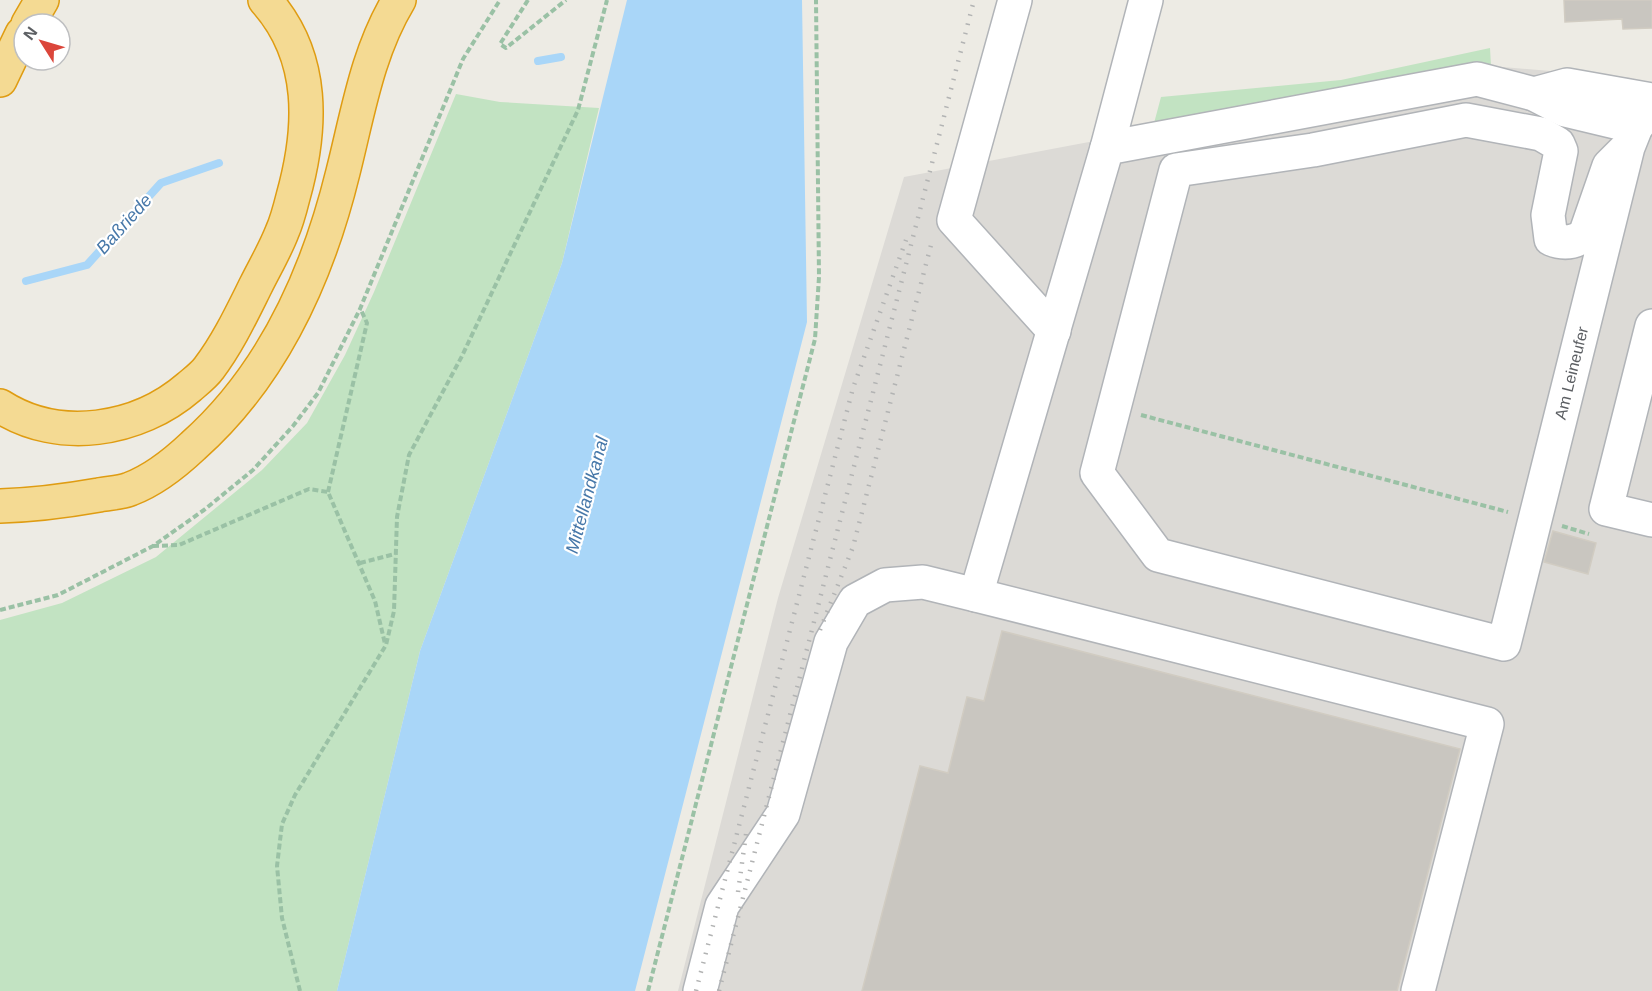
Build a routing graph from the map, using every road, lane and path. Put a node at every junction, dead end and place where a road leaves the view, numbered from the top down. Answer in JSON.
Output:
{"nodes":[{"id":1,"x":266,"y":0,"type":"edge"},
{"id":2,"x":399,"y":0,"type":"edge"},
{"id":3,"x":528,"y":0,"type":"edge"},
{"id":4,"x":566,"y":0,"type":"edge"},
{"id":5,"x":607,"y":0,"type":"edge"},
{"id":6,"x":816,"y":0,"type":"edge"},
{"id":7,"x":1015,"y":0,"type":"edge"},
{"id":8,"x":1146,"y":0,"type":"edge"},
{"id":9,"x":12,"y":50,"type":"edge"},
{"id":10,"x":12,"y":56,"type":"edge"},
{"id":11,"x":0,"y":69,"type":"edge"},
{"id":12,"x":0,"y":80,"type":"edge"},
{"id":13,"x":1642,"y":121,"type":"edge"},
{"id":14,"x":1107,"y":148,"type":"junction"},
{"id":15,"x":360,"y":309,"type":"dead end"},
{"id":16,"x":1652,"y":326,"type":"edge"},
{"id":17,"x":1054,"y":331,"type":"junction"},
{"id":18,"x":0,"y":406,"type":"edge"},
{"id":19,"x":1113,"y":408,"type":"junction"},
{"id":20,"x":328,"y":492,"type":"junction"},
{"id":21,"x":0,"y":506,"type":"edge"},
{"id":22,"x":1534,"y":519,"type":"junction"},
{"id":23,"x":1652,"y":520,"type":"edge"},
{"id":24,"x":1591,"y":535,"type":"dead end"},
{"id":25,"x":153,"y":546,"type":"dead end"},
{"id":26,"x":395,"y":555,"type":"junction"},
{"id":27,"x":360,"y":562,"type":"junction"},
{"id":28,"x":976,"y":596,"type":"junction"},
{"id":29,"x":386,"y":645,"type":"junction"},
{"id":30,"x":300,"y":991,"type":"edge"},
{"id":31,"x":648,"y":991,"type":"edge"},
{"id":32,"x":700,"y":991,"type":"edge"},
{"id":33,"x":1418,"y":991,"type":"edge"}],
"edges":[{"from":1,"to":18,"type":"highway"},
{"from":2,"to":21,"type":"highway"},
{"from":3,"to":4,"type":"path"},
{"from":5,"to":26,"type":"path"},
{"from":6,"to":31,"type":"path"},
{"from":7,"to":17,"type":"lane"},
{"from":8,"to":14,"type":"lane"},
{"from":9,"to":11,"type":"highway"},
{"from":10,"to":12,"type":"highway"},
{"from":13,"to":14,"type":"lane"},
{"from":13,"to":19,"type":"lane"},
{"from":13,"to":22,"type":"lane","name":"Am Leineufer"},
{"from":14,"to":17,"type":"lane"},
{"from":15,"to":20,"type":"path"},
{"from":16,"to":23,"type":"lane"},
{"from":17,"to":28,"type":"lane"},
{"from":19,"to":22,"type":"path"},
{"from":19,"to":22,"type":"lane","name":"Am Leineufer"},
{"from":20,"to":25,"type":"path"},
{"from":20,"to":27,"type":"path"},
{"from":22,"to":24,"type":"path"},
{"from":26,"to":27,"type":"path"},
{"from":26,"to":29,"type":"path"},
{"from":27,"to":29,"type":"path"},
{"from":28,"to":32,"type":"lane"},
{"from":28,"to":33,"type":"lane"},
{"from":29,"to":30,"type":"path"}]}
